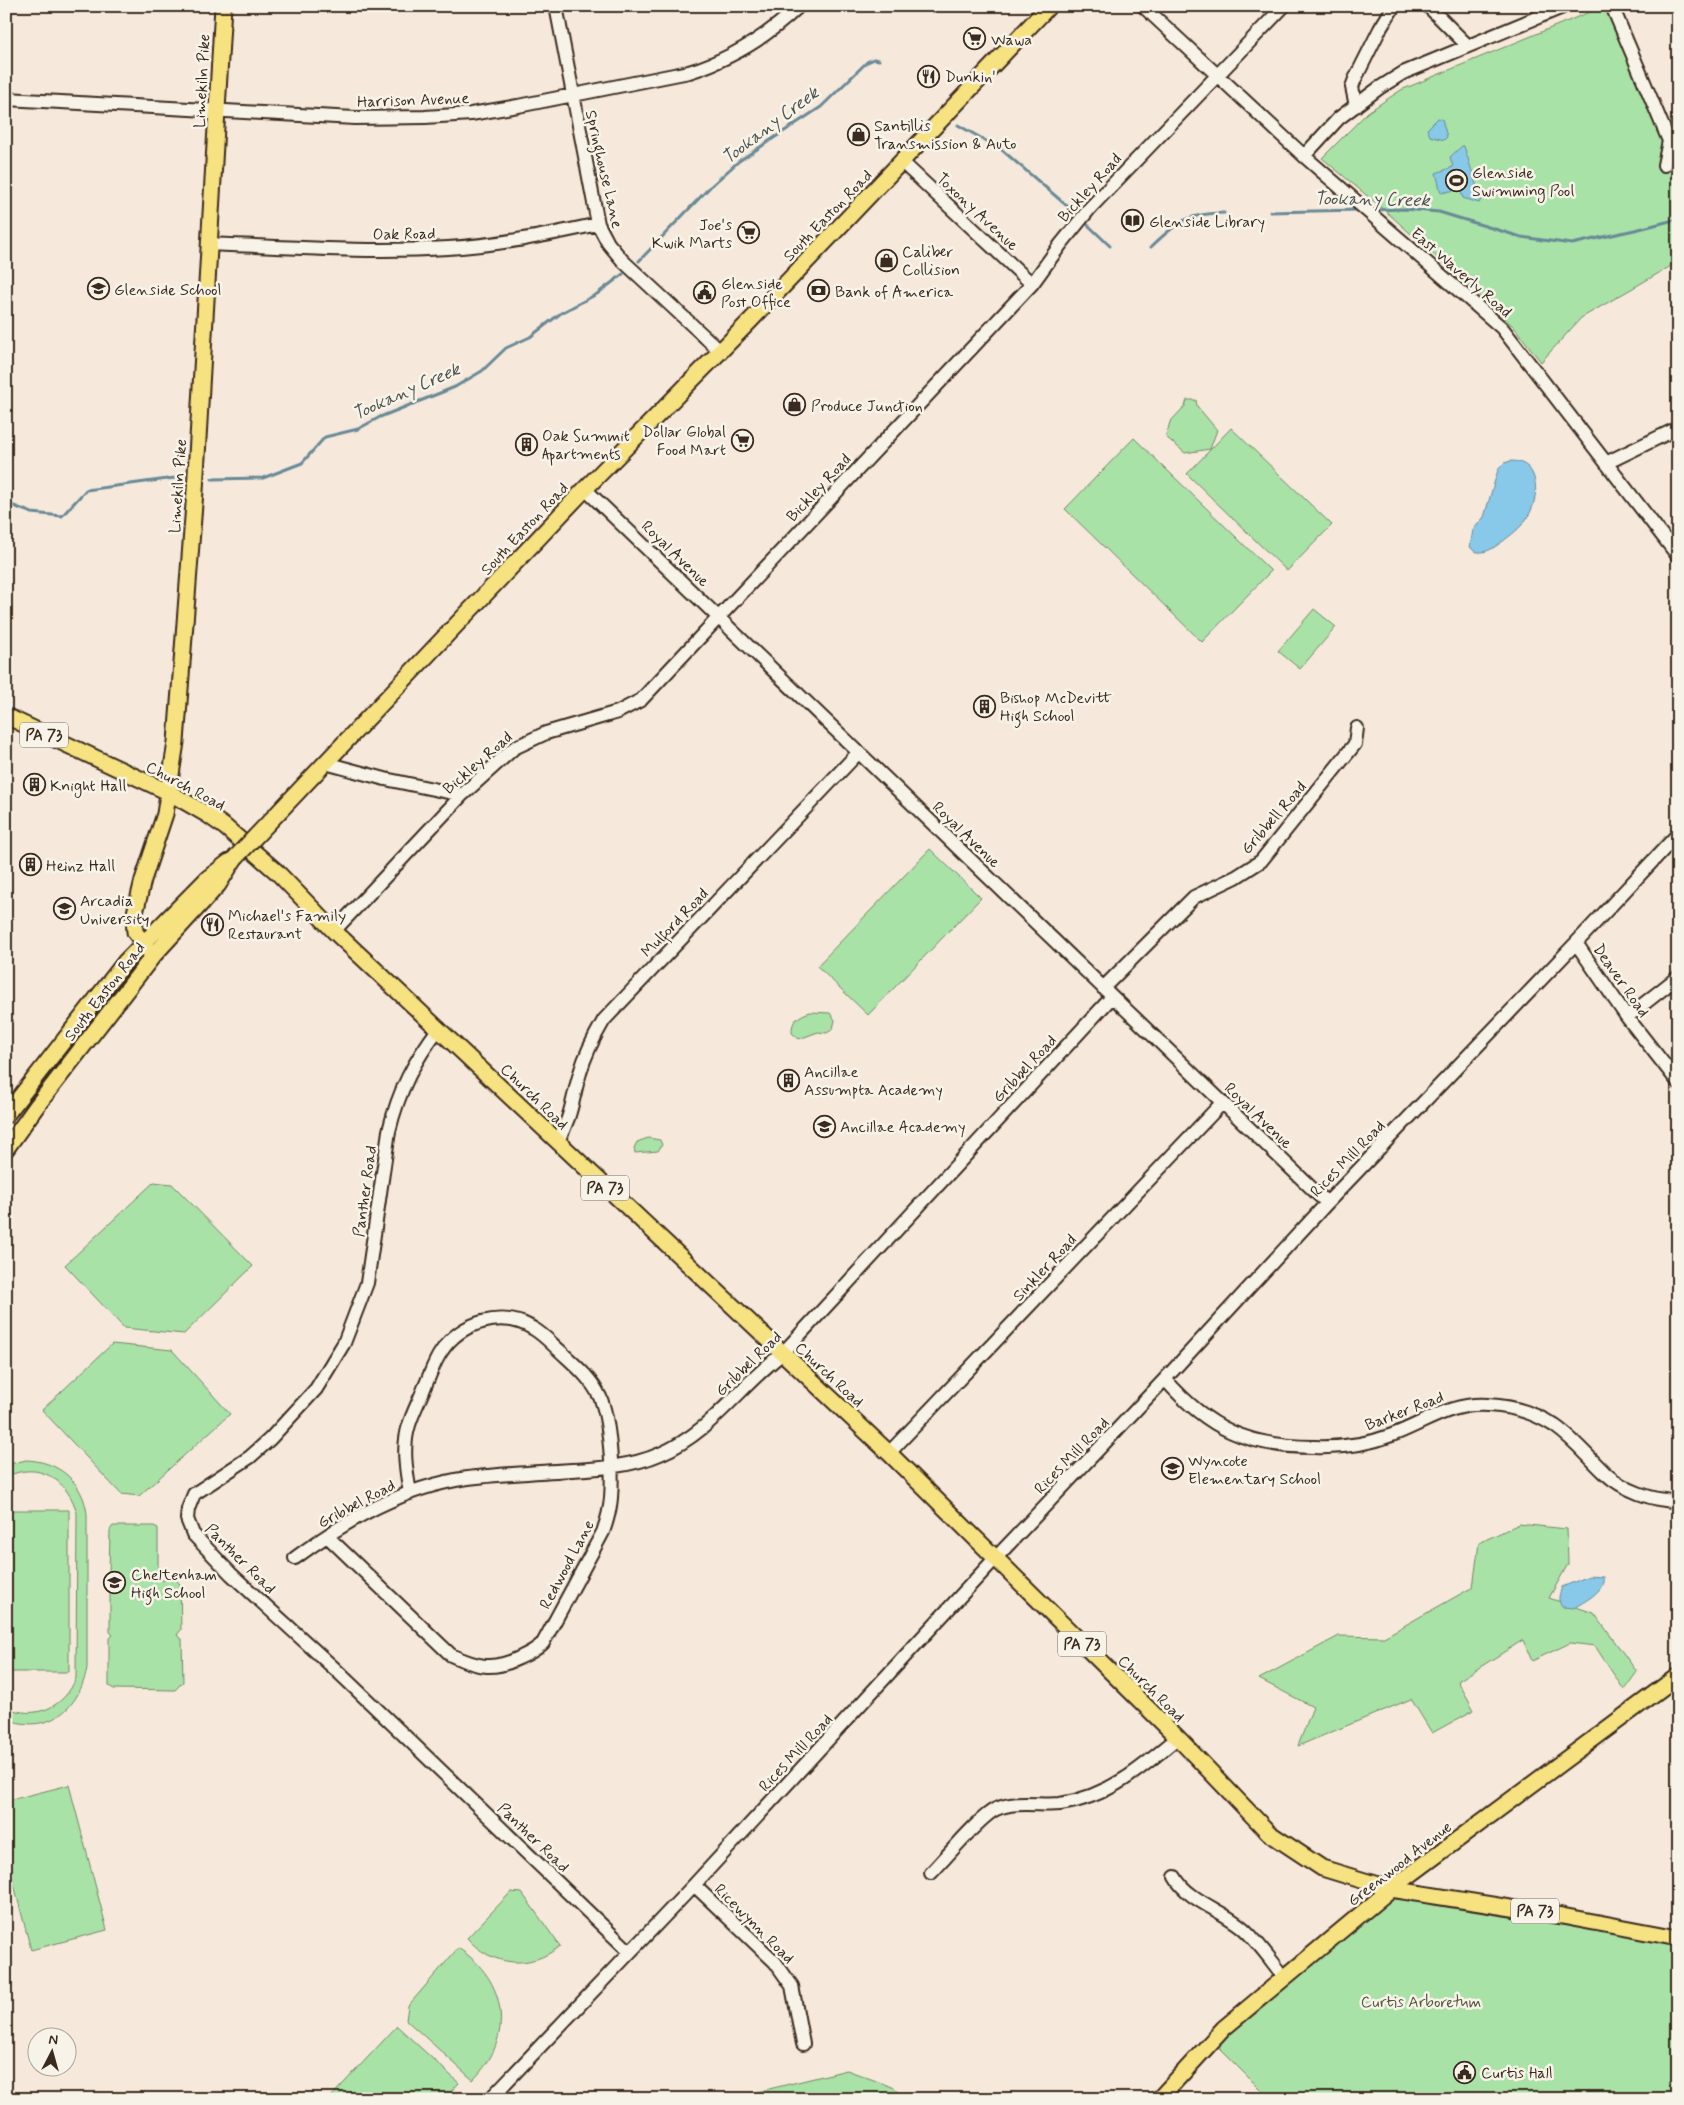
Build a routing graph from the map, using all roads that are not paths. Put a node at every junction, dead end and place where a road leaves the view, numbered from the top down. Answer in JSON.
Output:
{"nodes":[{"id":1,"x":223,"y":6,"type":"edge"},
{"id":2,"x":556,"y":6,"type":"edge"},
{"id":3,"x":798,"y":6,"type":"edge"},
{"id":4,"x":1049,"y":6,"type":"edge"},
{"id":5,"x":1143,"y":6,"type":"edge"},
{"id":6,"x":1284,"y":6,"type":"edge"},
{"id":7,"x":1394,"y":6,"type":"edge"},
{"id":8,"x":1428,"y":6,"type":"edge"},
{"id":9,"x":1565,"y":6,"type":"edge"},
{"id":10,"x":1612,"y":6,"type":"edge"},
{"id":11,"x":1468,"y":46,"type":"junction"},
{"id":12,"x":1217,"y":76,"type":"junction"},
{"id":13,"x":572,"y":97,"type":"junction"},
{"id":14,"x":6,"y":100,"type":"edge"},
{"id":15,"x":1356,"y":106,"type":"junction"},
{"id":16,"x":217,"y":110,"type":"junction"},
{"id":17,"x":1304,"y":156,"type":"junction"},
{"id":18,"x":902,"y":162,"type":"junction"},
{"id":19,"x":1664,"y":164,"type":"dead end"},
{"id":20,"x":598,"y":224,"type":"junction"},
{"id":21,"x":209,"y":244,"type":"junction"},
{"id":22,"x":1032,"y":284,"type":"junction"},
{"id":23,"x":720,"y":351,"type":"junction"},
{"id":24,"x":1678,"y":428,"type":"edge"},
{"id":25,"x":1606,"y":462,"type":"junction"},
{"id":26,"x":585,"y":489,"type":"junction"},
{"id":27,"x":1678,"y":556,"type":"edge"},
{"id":28,"x":719,"y":616,"type":"junction"},
{"id":29,"x":6,"y":716,"type":"edge"},
{"id":30,"x":1357,"y":728,"type":"dead end"},
{"id":31,"x":859,"y":752,"type":"junction"},
{"id":32,"x":326,"y":763,"type":"junction"},
{"id":33,"x":170,"y":793,"type":"junction"},
{"id":34,"x":462,"y":794,"type":"junction"},
{"id":35,"x":1678,"y":834,"type":"edge"},
{"id":36,"x":235,"y":858,"type":"junction"},
{"id":37,"x":334,"y":931,"type":"junction"},
{"id":38,"x":1576,"y":943,"type":"junction"},
{"id":39,"x":143,"y":944,"type":"junction"},
{"id":40,"x":153,"y":956,"type":"junction"},
{"id":41,"x":1678,"y":978,"type":"edge"},
{"id":42,"x":1108,"y":993,"type":"junction"},
{"id":43,"x":1627,"y":1016,"type":"junction"},
{"id":44,"x":439,"y":1028,"type":"junction"},
{"id":45,"x":1678,"y":1082,"type":"edge"},
{"id":46,"x":1222,"y":1103,"type":"junction"},
{"id":47,"x":6,"y":1115,"type":"edge"},
{"id":48,"x":558,"y":1142,"type":"junction"},
{"id":49,"x":6,"y":1149,"type":"edge"},
{"id":50,"x":1327,"y":1203,"type":"junction"},
{"id":51,"x":782,"y":1354,"type":"junction"},
{"id":52,"x":1165,"y":1379,"type":"junction"},
{"id":53,"x":889,"y":1453,"type":"junction"},
{"id":54,"x":610,"y":1466,"type":"junction"},
{"id":55,"x":410,"y":1493,"type":"junction"},
{"id":56,"x":1678,"y":1500,"type":"edge"},
{"id":57,"x":327,"y":1536,"type":"junction"},
{"id":58,"x":294,"y":1558,"type":"dead end"},
{"id":59,"x":996,"y":1558,"type":"junction"},
{"id":60,"x":1678,"y":1676,"type":"edge"},
{"id":61,"x":1177,"y":1738,"type":"junction"},
{"id":62,"x":931,"y":1873,"type":"dead end"},
{"id":63,"x":1175,"y":1878,"type":"dead end"},
{"id":64,"x":694,"y":1885,"type":"junction"},
{"id":65,"x":1391,"y":1889,"type":"junction"},
{"id":66,"x":1678,"y":1938,"type":"edge"},
{"id":67,"x":630,"y":1952,"type":"junction"},
{"id":68,"x":1285,"y":1978,"type":"junction"},
{"id":69,"x":803,"y":2044,"type":"dead end"},
{"id":70,"x":490,"y":2099,"type":"edge"},
{"id":71,"x":1159,"y":2099,"type":"edge"}],
"edges":[{"from":1,"to":16,"type":"main road","name":"Limekiln Pike"},
{"from":2,"to":13,"type":"street","name":"Springhouse Lane"},
{"from":3,"to":13,"type":"street","name":"Harrison Avenue"},
{"from":4,"to":18,"type":"main road","name":"South Easton Road"},
{"from":5,"to":12,"type":"street","name":"East Waverly Road"},
{"from":6,"to":12,"type":"street","name":"Bickley Road"},
{"from":7,"to":15,"type":"street"},
{"from":8,"to":11,"type":"street"},
{"from":9,"to":11,"type":"street"},
{"from":10,"to":19,"type":"street"},
{"from":11,"to":15,"type":"street"},
{"from":12,"to":17,"type":"street","name":"East Waverly Road"},
{"from":12,"to":22,"type":"street","name":"Bickley Road"},
{"from":13,"to":16,"type":"street","name":"Harrison Avenue"},
{"from":13,"to":20,"type":"street","name":"Springhouse Lane"},
{"from":14,"to":16,"type":"street","name":"Harrison Avenue"},
{"from":15,"to":17,"type":"street"},
{"from":16,"to":21,"type":"main road","name":"Limekiln Pike"},
{"from":17,"to":25,"type":"street","name":"East Waverly Road"},
{"from":18,"to":22,"type":"street","name":"Toxony Avenue"},
{"from":18,"to":23,"type":"main road","name":"South Easton Road"},
{"from":20,"to":21,"type":"street","name":"Oak Road"},
{"from":20,"to":23,"type":"street","name":"Springhouse Lane"},
{"from":21,"to":33,"type":"main road","name":"Limekiln Pike"},
{"from":22,"to":28,"type":"street","name":"Bickley Road"},
{"from":23,"to":26,"type":"main road","name":"South Easton Road"},
{"from":24,"to":25,"type":"street"},
{"from":25,"to":27,"type":"street","name":"East Waverly Road"},
{"from":26,"to":28,"type":"street","name":"Royal Avenue"},
{"from":26,"to":32,"type":"main road","name":"South Easton Road"},
{"from":28,"to":31,"type":"street","name":"Royal Avenue"},
{"from":28,"to":34,"type":"street","name":"Bickley Road"},
{"from":29,"to":33,"type":"main road","name":"Church Road","number":"PA 73"},
{"from":30,"to":42,"type":"street","name":"Gribbell Road"},
{"from":31,"to":42,"type":"street","name":"Royal Avenue"},
{"from":31,"to":48,"type":"street","name":"Mulford Road"},
{"from":32,"to":34,"type":"street"},
{"from":32,"to":36,"type":"main road","name":"South Easton Road","bridge":true},
{"from":33,"to":37,"type":"main road","name":"Church Road","number":"PA 73"},
{"from":33,"to":39,"type":"main road","name":"Limekiln Pike"},
{"from":34,"to":37,"type":"street","name":"Bickley Road"},
{"from":35,"to":38,"type":"street","name":"Rices Mill Road"},
{"from":36,"to":39,"type":"main road","name":"South Easton Road"},
{"from":36,"to":40,"type":"main road","name":"South Easton Road"},
{"from":37,"to":44,"type":"main road","name":"Church Road","number":"PA 73"},
{"from":38,"to":43,"type":"street","name":"Deaver Road"},
{"from":38,"to":50,"type":"street","name":"Rices Mill Road"},
{"from":39,"to":40,"type":"main road","name":"Limekiln Pike"},
{"from":39,"to":47,"type":"main road","name":"South Easton Road"},
{"from":40,"to":49,"type":"main road","name":"South Easton Road"},
{"from":41,"to":43,"type":"street"},
{"from":42,"to":46,"type":"street","name":"Royal Avenue"},
{"from":42,"to":51,"type":"street","name":"Gribbel Road"},
{"from":43,"to":45,"type":"street","name":"Deaver Road"},
{"from":44,"to":48,"type":"main road","name":"Church Road","number":"PA 73"},
{"from":44,"to":67,"type":"street","name":"Panther Road"},
{"from":46,"to":50,"type":"street","name":"Royal Avenue"},
{"from":46,"to":53,"type":"street","name":"Sinkler Road"},
{"from":48,"to":51,"type":"main road","name":"Church Road","number":"PA 73"},
{"from":50,"to":52,"type":"street","name":"Rices Mill Road"},
{"from":51,"to":53,"type":"main road","name":"Church Road","number":"PA 73"},
{"from":51,"to":54,"type":"street","name":"Gribbel Road"},
{"from":52,"to":56,"type":"street","name":"Barker Road"},
{"from":52,"to":59,"type":"street","name":"Rices Mill Road"},
{"from":53,"to":59,"type":"main road","name":"Church Road","number":"PA 73"},
{"from":54,"to":55,"type":"street","name":"Gribbel Road"},
{"from":54,"to":55,"type":"street","name":"Redwood Lane"},
{"from":54,"to":57,"type":"street","name":"Redwood Lane"},
{"from":55,"to":57,"type":"street","name":"Gribbel Road"},
{"from":57,"to":58,"type":"street","name":"Gribbel Road"},
{"from":59,"to":61,"type":"main road","name":"Church Road","number":"PA 73"},
{"from":59,"to":64,"type":"street","name":"Rices Mill Road"},
{"from":60,"to":65,"type":"main road","name":"Greenwood Avenue"},
{"from":61,"to":62,"type":"street"},
{"from":61,"to":65,"type":"main road","name":"Church Road","number":"PA 73"},
{"from":63,"to":68,"type":"street"},
{"from":64,"to":67,"type":"street","name":"Rices Mill Road"},
{"from":64,"to":69,"type":"street","name":"Ricewynn Road"},
{"from":65,"to":66,"type":"main road","name":"Church Road","number":"PA 73"},
{"from":65,"to":68,"type":"main road","name":"Greenwood Avenue"},
{"from":67,"to":70,"type":"street","name":"Rices Mill Road"},
{"from":68,"to":71,"type":"main road","name":"Greenwood Avenue"}]}
